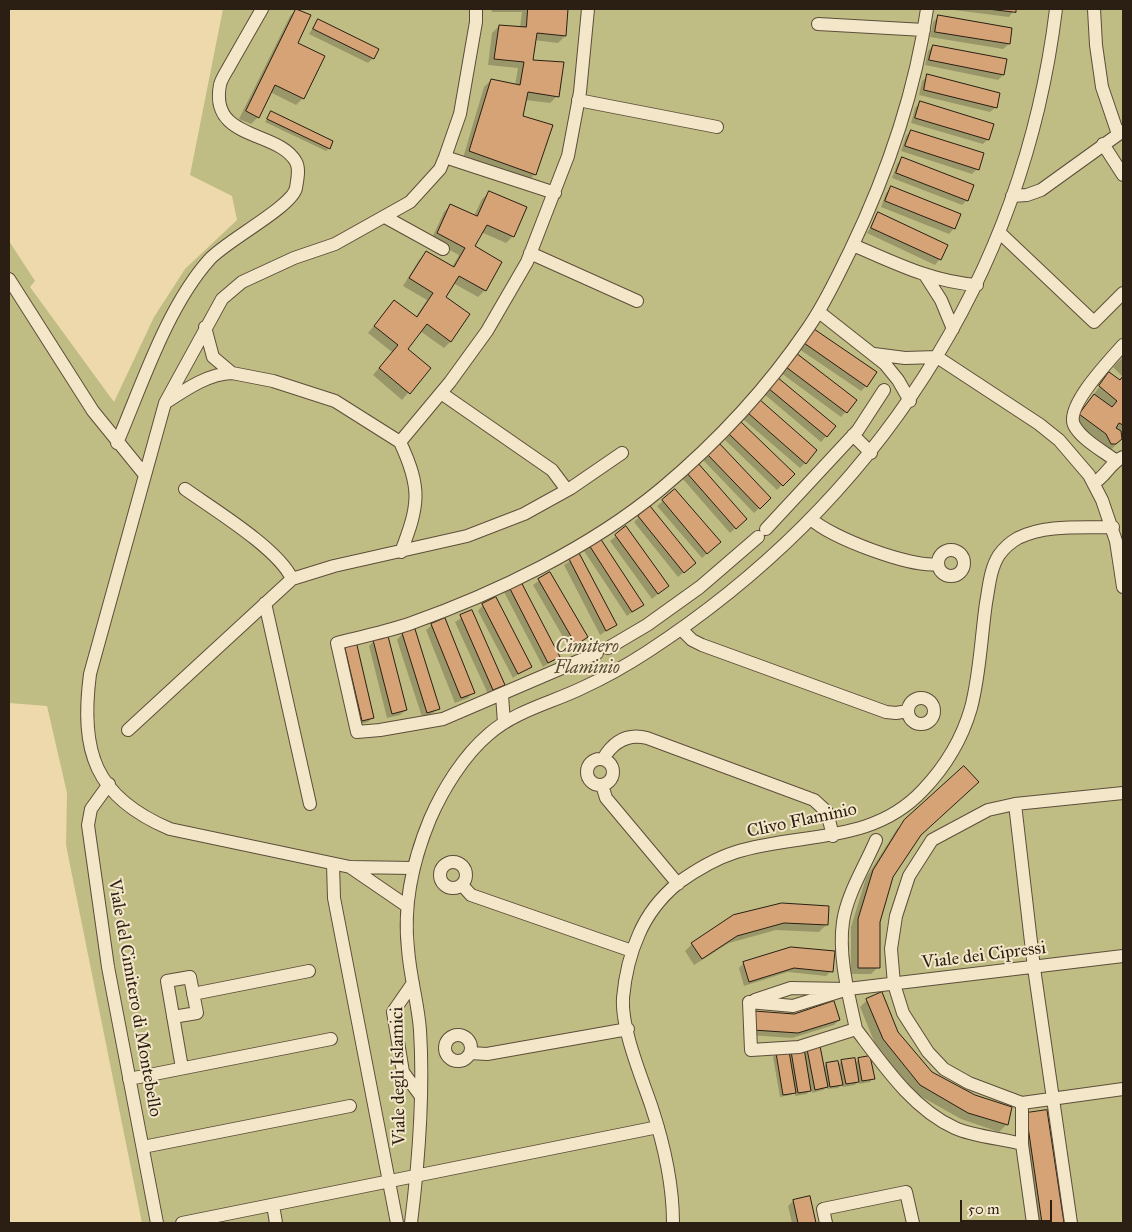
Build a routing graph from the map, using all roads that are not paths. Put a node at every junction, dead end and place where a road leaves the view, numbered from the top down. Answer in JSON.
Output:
{"nodes":[{"id":1,"x":262,"y":9,"type":"edge"},
{"id":2,"x":476,"y":9,"type":"edge"},
{"id":3,"x":588,"y":9,"type":"edge"},
{"id":4,"x":927,"y":9,"type":"edge"},
{"id":5,"x":1056,"y":9,"type":"edge"},
{"id":6,"x":1094,"y":9,"type":"edge"},
{"id":7,"x":818,"y":24,"type":"dead end"},
{"id":8,"x":924,"y":30,"type":"junction"},
{"id":9,"x":578,"y":100,"type":"junction"},
{"id":10,"x":717,"y":126,"type":"dead end"},
{"id":11,"x":1120,"y":132,"type":"edge"},
{"id":12,"x":1103,"y":144,"type":"junction"},
{"id":13,"x":445,"y":157,"type":"junction"},
{"id":14,"x":1123,"y":175,"type":"edge"},
{"id":15,"x":555,"y":193,"type":"junction"},
{"id":16,"x":1012,"y":196,"type":"junction"},
{"id":17,"x":385,"y":218,"type":"junction"},
{"id":18,"x":999,"y":232,"type":"junction"},
{"id":19,"x":852,"y":245,"type":"junction"},
{"id":20,"x":443,"y":249,"type":"dead end"},
{"id":21,"x":530,"y":253,"type":"junction"},
{"id":22,"x":925,"y":275,"type":"junction"},
{"id":23,"x":9,"y":279,"type":"edge"},
{"id":24,"x":977,"y":285,"type":"junction"},
{"id":25,"x":1123,"y":293,"type":"edge"},
{"id":26,"x":637,"y":301,"type":"dead end"},
{"id":27,"x":819,"y":312,"type":"junction"},
{"id":28,"x":206,"y":327,"type":"junction"},
{"id":29,"x":954,"y":329,"type":"junction"},
{"id":30,"x":1123,"y":345,"type":"edge"},
{"id":31,"x":874,"y":354,"type":"junction"},
{"id":32,"x":937,"y":357,"type":"junction"},
{"id":33,"x":232,"y":373,"type":"junction"},
{"id":34,"x":884,"y":390,"type":"dead end"},
{"id":35,"x":441,"y":393,"type":"junction"},
{"id":36,"x":910,"y":401,"type":"junction"},
{"id":37,"x":165,"y":403,"type":"junction"},
{"id":38,"x":853,"y":435,"type":"junction"},
{"id":39,"x":117,"y":442,"type":"junction"},
{"id":40,"x":400,"y":442,"type":"junction"},
{"id":41,"x":871,"y":453,"type":"junction"},
{"id":42,"x":622,"y":454,"type":"dead end"},
{"id":43,"x":1119,"y":459,"type":"edge"},
{"id":44,"x":145,"y":475,"type":"junction"},
{"id":45,"x":1094,"y":483,"type":"junction"},
{"id":46,"x":185,"y":489,"type":"dead end"},
{"id":47,"x":567,"y":490,"type":"junction"},
{"id":48,"x":811,"y":519,"type":"junction"},
{"id":49,"x":1112,"y":527,"type":"junction"},
{"id":50,"x":1120,"y":541,"type":"edge"},
{"id":51,"x":401,"y":552,"type":"junction"},
{"id":52,"x":1121,"y":556,"type":"edge"},
{"id":53,"x":938,"y":564,"type":"dead end"},
{"id":54,"x":292,"y":579,"type":"junction"},
{"id":55,"x":704,"y":584,"type":"junction"},
{"id":56,"x":1123,"y":587,"type":"edge"},
{"id":57,"x":265,"y":603,"type":"junction"},
{"id":58,"x":717,"y":603,"type":"junction"},
{"id":59,"x":681,"y":629,"type":"junction"},
{"id":60,"x":502,"y":695,"type":"junction"},
{"id":61,"x":908,"y":711,"type":"dead end"},
{"id":62,"x":504,"y":723,"type":"junction"},
{"id":63,"x":128,"y":730,"type":"dead end"},
{"id":64,"x":603,"y":759,"type":"junction"},
{"id":65,"x":109,"y":784,"type":"junction"},
{"id":66,"x":602,"y":785,"type":"junction"},
{"id":67,"x":1123,"y":793,"type":"edge"},
{"id":68,"x":310,"y":804,"type":"dead end"},
{"id":69,"x":1015,"y":804,"type":"junction"},
{"id":70,"x":833,"y":836,"type":"junction"},
{"id":71,"x":876,"y":840,"type":"dead end"},
{"id":72,"x":332,"y":864,"type":"junction"},
{"id":73,"x":350,"y":867,"type":"junction"},
{"id":74,"x":413,"y":868,"type":"junction"},
{"id":75,"x":678,"y":884,"type":"junction"},
{"id":76,"x":462,"y":886,"type":"dead end"},
{"id":77,"x":407,"y":906,"type":"junction"},
{"id":78,"x":632,"y":951,"type":"junction"},
{"id":79,"x":1123,"y":956,"type":"edge"},
{"id":80,"x":1034,"y":968,"type":"junction"},
{"id":81,"x":309,"y":971,"type":"dead end"},
{"id":82,"x":413,"y":983,"type":"junction"},
{"id":83,"x":894,"y":984,"type":"junction"},
{"id":84,"x":848,"y":989,"type":"junction"},
{"id":85,"x":194,"y":994,"type":"junction"},
{"id":86,"x":749,"y":1002,"type":"junction"},
{"id":87,"x":173,"y":1017,"type":"junction"},
{"id":88,"x":628,"y":1029,"type":"junction"},
{"id":89,"x":856,"y":1029,"type":"junction"},
{"id":90,"x":331,"y":1039,"type":"dead end"},
{"id":91,"x":470,"y":1053,"type":"dead end"},
{"id":92,"x":182,"y":1068,"type":"junction"},
{"id":93,"x":130,"y":1079,"type":"junction"},
{"id":94,"x":1123,"y":1089,"type":"edge"},
{"id":95,"x":420,"y":1096,"type":"junction"},
{"id":96,"x":1054,"y":1100,"type":"junction"},
{"id":97,"x":1022,"y":1103,"type":"junction"},
{"id":98,"x":350,"y":1106,"type":"dead end"},
{"id":99,"x":658,"y":1127,"type":"junction"},
{"id":100,"x":1022,"y":1144,"type":"junction"},
{"id":101,"x":143,"y":1147,"type":"junction"},
{"id":102,"x":417,"y":1176,"type":"junction"},
{"id":103,"x":388,"y":1182,"type":"junction"},
{"id":104,"x":672,"y":1197,"type":"junction"},
{"id":105,"x":273,"y":1205,"type":"junction"},
{"id":106,"x":157,"y":1223,"type":"edge"},
{"id":107,"x":182,"y":1223,"type":"edge"},
{"id":108,"x":276,"y":1223,"type":"edge"},
{"id":109,"x":397,"y":1223,"type":"edge"},
{"id":110,"x":411,"y":1223,"type":"edge"},
{"id":111,"x":665,"y":1223,"type":"edge"},
{"id":112,"x":673,"y":1223,"type":"edge"},
{"id":113,"x":826,"y":1223,"type":"edge"},
{"id":114,"x":913,"y":1223,"type":"edge"},
{"id":115,"x":1033,"y":1223,"type":"edge"},
{"id":116,"x":1071,"y":1223,"type":"edge"}],
"edges":[{"from":1,"to":39,"type":"lane"},
{"from":2,"to":13,"type":"lane"},
{"from":3,"to":9,"type":"lane"},
{"from":4,"to":8,"type":"lane"},
{"from":5,"to":16,"type":"lane","name":"Viale degli Islamici"},
{"from":6,"to":11,"type":"lane"},
{"from":7,"to":8,"type":"lane"},
{"from":8,"to":19,"type":"lane"},
{"from":9,"to":10,"type":"lane"},
{"from":9,"to":15,"type":"lane"},
{"from":11,"to":12,"type":"lane"},
{"from":12,"to":14,"type":"lane"},
{"from":12,"to":16,"type":"lane"},
{"from":13,"to":15,"type":"lane"},
{"from":13,"to":17,"type":"lane"},
{"from":15,"to":21,"type":"lane"},
{"from":16,"to":18,"type":"lane","name":"Viale degli Islamici"},
{"from":17,"to":20,"type":"lane"},
{"from":17,"to":28,"type":"lane"},
{"from":18,"to":24,"type":"lane","name":"Viale degli Islamici"},
{"from":18,"to":25,"type":"lane"},
{"from":19,"to":22,"type":"lane"},
{"from":19,"to":27,"type":"lane"},
{"from":21,"to":26,"type":"lane"},
{"from":21,"to":35,"type":"lane"},
{"from":22,"to":24,"type":"lane"},
{"from":22,"to":29,"type":"lane"},
{"from":23,"to":39,"type":"lane"},
{"from":24,"to":29,"type":"lane","name":"Viale degli Islamici"},
{"from":27,"to":31,"type":"lane"},
{"from":27,"to":60,"type":"lane"},
{"from":28,"to":33,"type":"lane"},
{"from":28,"to":37,"type":"lane"},
{"from":29,"to":32,"type":"lane","name":"Viale degli Islamici"},
{"from":30,"to":43,"type":"lane"},
{"from":31,"to":32,"type":"lane"},
{"from":31,"to":36,"type":"lane"},
{"from":32,"to":36,"type":"lane","name":"Viale degli Islamici"},
{"from":32,"to":45,"type":"lane"},
{"from":33,"to":37,"type":"lane"},
{"from":33,"to":40,"type":"lane"},
{"from":34,"to":38,"type":"lane"},
{"from":35,"to":40,"type":"lane"},
{"from":35,"to":47,"type":"lane"},
{"from":36,"to":41,"type":"lane","name":"Viale degli Islamici"},
{"from":37,"to":44,"type":"lane"},
{"from":38,"to":41,"type":"lane"},
{"from":38,"to":55,"type":"lane"},
{"from":39,"to":44,"type":"lane"},
{"from":40,"to":51,"type":"lane"},
{"from":41,"to":48,"type":"lane","name":"Viale degli Islamici"},
{"from":42,"to":47,"type":"lane"},
{"from":43,"to":45,"type":"lane"},
{"from":44,"to":65,"type":"lane"},
{"from":45,"to":49,"type":"lane"},
{"from":46,"to":54,"type":"lane"},
{"from":47,"to":51,"type":"lane"},
{"from":48,"to":53,"type":"lane"},
{"from":48,"to":58,"type":"lane","name":"Viale degli Islamici"},
{"from":49,"to":50,"type":"lane"},
{"from":49,"to":70,"type":"lane","name":"Clivo Flaminio"},
{"from":50,"to":52,"type":"lane"},
{"from":51,"to":54,"type":"lane"},
{"from":52,"to":56,"type":"lane"},
{"from":54,"to":57,"type":"lane"},
{"from":55,"to":58,"type":"lane"},
{"from":55,"to":60,"type":"lane"},
{"from":57,"to":63,"type":"lane"},
{"from":57,"to":68,"type":"lane"},
{"from":58,"to":59,"type":"lane","name":"Viale degli Islamici"},
{"from":59,"to":61,"type":"lane"},
{"from":59,"to":62,"type":"lane","name":"Viale degli Islamici"},
{"from":60,"to":62,"type":"lane"},
{"from":62,"to":74,"type":"lane","name":"Viale degli Islamici"},
{"from":64,"to":66,"type":"lane"},
{"from":64,"to":66,"type":"lane"},
{"from":64,"to":70,"type":"lane"},
{"from":65,"to":72,"type":"lane"},
{"from":65,"to":93,"type":"lane","name":"Viale del Cimitero di Montebello"},
{"from":66,"to":75,"type":"lane"},
{"from":67,"to":69,"type":"lane"},
{"from":69,"to":80,"type":"lane"},
{"from":69,"to":83,"type":"lane"},
{"from":70,"to":75,"type":"lane","name":"Clivo Flaminio"},
{"from":71,"to":84,"type":"lane"},
{"from":72,"to":73,"type":"lane"},
{"from":72,"to":103,"type":"lane"},
{"from":73,"to":74,"type":"lane"},
{"from":73,"to":77,"type":"lane"},
{"from":74,"to":77,"type":"lane","name":"Viale degli Islamici"},
{"from":75,"to":78,"type":"lane","name":"Clivo Flaminio"},
{"from":76,"to":78,"type":"lane"},
{"from":77,"to":82,"type":"lane","name":"Viale degli Islamici"},
{"from":78,"to":88,"type":"lane","name":"Clivo Flaminio"},
{"from":79,"to":80,"type":"lane","name":"Viale dei Cipressi"},
{"from":80,"to":83,"type":"lane","name":"Viale dei Cipressi"},
{"from":80,"to":96,"type":"lane"},
{"from":81,"to":85,"type":"lane"},
{"from":82,"to":95,"type":"lane","name":"Viale degli Islamici"},
{"from":82,"to":95,"type":"lane"},
{"from":83,"to":84,"type":"lane","name":"Viale dei Cipressi"},
{"from":83,"to":97,"type":"lane"},
{"from":84,"to":86,"type":"lane"},
{"from":84,"to":86,"type":"lane"},
{"from":84,"to":89,"type":"lane"},
{"from":85,"to":87,"type":"lane"},
{"from":85,"to":87,"type":"lane"},
{"from":86,"to":89,"type":"lane"},
{"from":87,"to":92,"type":"lane"},
{"from":88,"to":91,"type":"lane"},
{"from":88,"to":99,"type":"lane","name":"Clivo Flaminio"},
{"from":89,"to":100,"type":"lane"},
{"from":90,"to":92,"type":"lane"},
{"from":92,"to":93,"type":"lane"},
{"from":93,"to":101,"type":"lane","name":"Viale del Cimitero di Montebello"},
{"from":94,"to":96,"type":"lane"},
{"from":95,"to":102,"type":"lane","name":"Viale degli Islamici"},
{"from":96,"to":97,"type":"lane"},
{"from":96,"to":116,"type":"lane"},
{"from":97,"to":100,"type":"lane"},
{"from":98,"to":101,"type":"lane"},
{"from":99,"to":102,"type":"lane"},
{"from":99,"to":104,"type":"lane","name":"Clivo Flaminio"},
{"from":100,"to":115,"type":"lane"},
{"from":101,"to":106,"type":"lane","name":"Viale del Cimitero di Montebello"},
{"from":102,"to":103,"type":"lane"},
{"from":102,"to":110,"type":"lane","name":"Viale degli Islamici"},
{"from":103,"to":105,"type":"lane"},
{"from":103,"to":109,"type":"lane"},
{"from":104,"to":111,"type":"lane"},
{"from":104,"to":112,"type":"lane","name":"Clivo Flaminio"},
{"from":105,"to":107,"type":"lane"},
{"from":105,"to":108,"type":"lane"},
{"from":113,"to":114,"type":"lane"}]}
